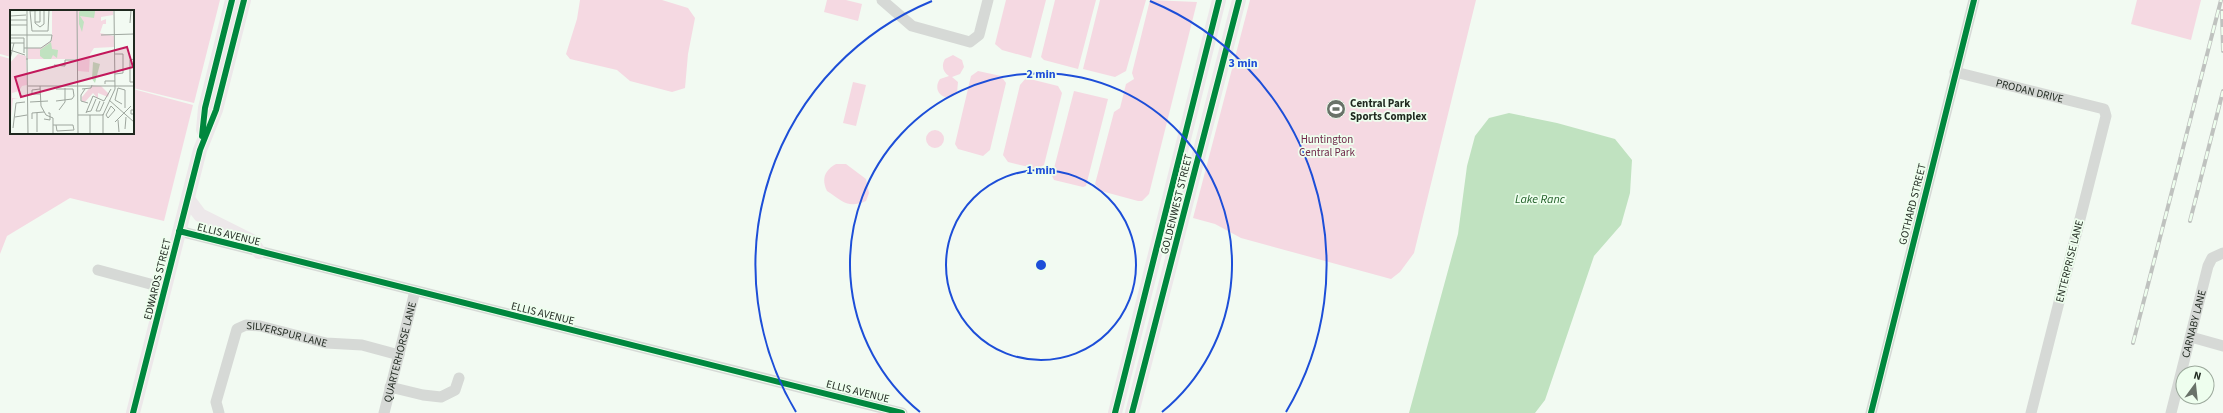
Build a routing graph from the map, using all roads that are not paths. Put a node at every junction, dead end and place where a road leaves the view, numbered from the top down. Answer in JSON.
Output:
{"nodes":[{"id":1,"x":232,"y":0,"type":"edge"},
{"id":2,"x":244,"y":0,"type":"edge"},
{"id":3,"x":882,"y":0,"type":"edge"},
{"id":4,"x":988,"y":0,"type":"edge"},
{"id":5,"x":1219,"y":0,"type":"edge"},
{"id":6,"x":1974,"y":0,"type":"edge"},
{"id":7,"x":1236,"y":1,"type":"edge"},
{"id":8,"x":1955,"y":72,"type":"junction"},
{"id":9,"x":2104,"y":109,"type":"joint"},
{"id":10,"x":200,"y":150,"type":"junction"},
{"id":11,"x":188,"y":199,"type":"junction"},
{"id":12,"x":179,"y":231,"type":"junction"},
{"id":13,"x":259,"y":252,"type":"junction"},
{"id":14,"x":2223,"y":253,"type":"edge"},
{"id":15,"x":98,"y":270,"type":"dead end"},
{"id":16,"x":165,"y":288,"type":"junction"},
{"id":17,"x":415,"y":291,"type":"junction"},
{"id":18,"x":2191,"y":337,"type":"junction"},
{"id":19,"x":2223,"y":346,"type":"edge"},
{"id":20,"x":399,"y":355,"type":"junction"},
{"id":21,"x":459,"y":378,"type":"dead end"},
{"id":22,"x":390,"y":387,"type":"junction"},
{"id":23,"x":875,"y":409,"type":"edge"},
{"id":24,"x":132,"y":413,"type":"edge"},
{"id":25,"x":219,"y":413,"type":"edge"},
{"id":26,"x":384,"y":413,"type":"edge"},
{"id":27,"x":902,"y":413,"type":"edge"},
{"id":28,"x":1115,"y":413,"type":"edge"},
{"id":29,"x":1132,"y":413,"type":"edge"},
{"id":30,"x":1870,"y":413,"type":"edge"},
{"id":31,"x":2031,"y":413,"type":"edge"},
{"id":32,"x":2171,"y":413,"type":"edge"}],
"edges":[{"from":1,"to":10,"type":"main road","name":"EDWARDS STREET"},
{"from":2,"to":10,"type":"main road","name":"EDWARDS STREET"},
{"from":3,"to":4,"type":"street"},
{"from":5,"to":28,"type":"main road","name":"GOLDENWEST STREET"},
{"from":6,"to":8,"type":"street","name":"GOTHARD STREET"},
{"from":7,"to":29,"type":"main road","name":"GOLDENWEST STREET"},
{"from":8,"to":9,"type":"street","name":"PRODAN DRIVE"},
{"from":8,"to":30,"type":"street","name":"GOTHARD STREET"},
{"from":9,"to":31,"type":"street","name":"ENTERPRISE LANE"},
{"from":10,"to":11,"type":"main road","name":"EDWARDS STREET"},
{"from":11,"to":12,"type":"main road","name":"EDWARDS STREET"},
{"from":11,"to":13,"type":"main road"},
{"from":12,"to":13,"type":"street","name":"ELLIS AVENUE"},
{"from":12,"to":16,"type":"main road","name":"EDWARDS STREET"},
{"from":13,"to":17,"type":"street","name":"ELLIS AVENUE"},
{"from":14,"to":18,"type":"street","name":"CARNABY LANE"},
{"from":15,"to":16,"type":"street"},
{"from":16,"to":24,"type":"main road","name":"EDWARDS STREET"},
{"from":17,"to":20,"type":"street","name":"QUARTERHORSE LANE"},
{"from":17,"to":23,"type":"street","name":"ELLIS AVENUE"},
{"from":18,"to":19,"type":"street"},
{"from":18,"to":32,"type":"street","name":"CARNABY LANE"},
{"from":20,"to":22,"type":"street","name":"QUARTERHORSE LANE"},
{"from":20,"to":25,"type":"street","name":"SILVERSPUR LANE"},
{"from":21,"to":22,"type":"street"},
{"from":22,"to":26,"type":"street","name":"QUARTERHORSE LANE"},
{"from":23,"to":27,"type":"street","name":"ELLIS AVENUE"}]}
